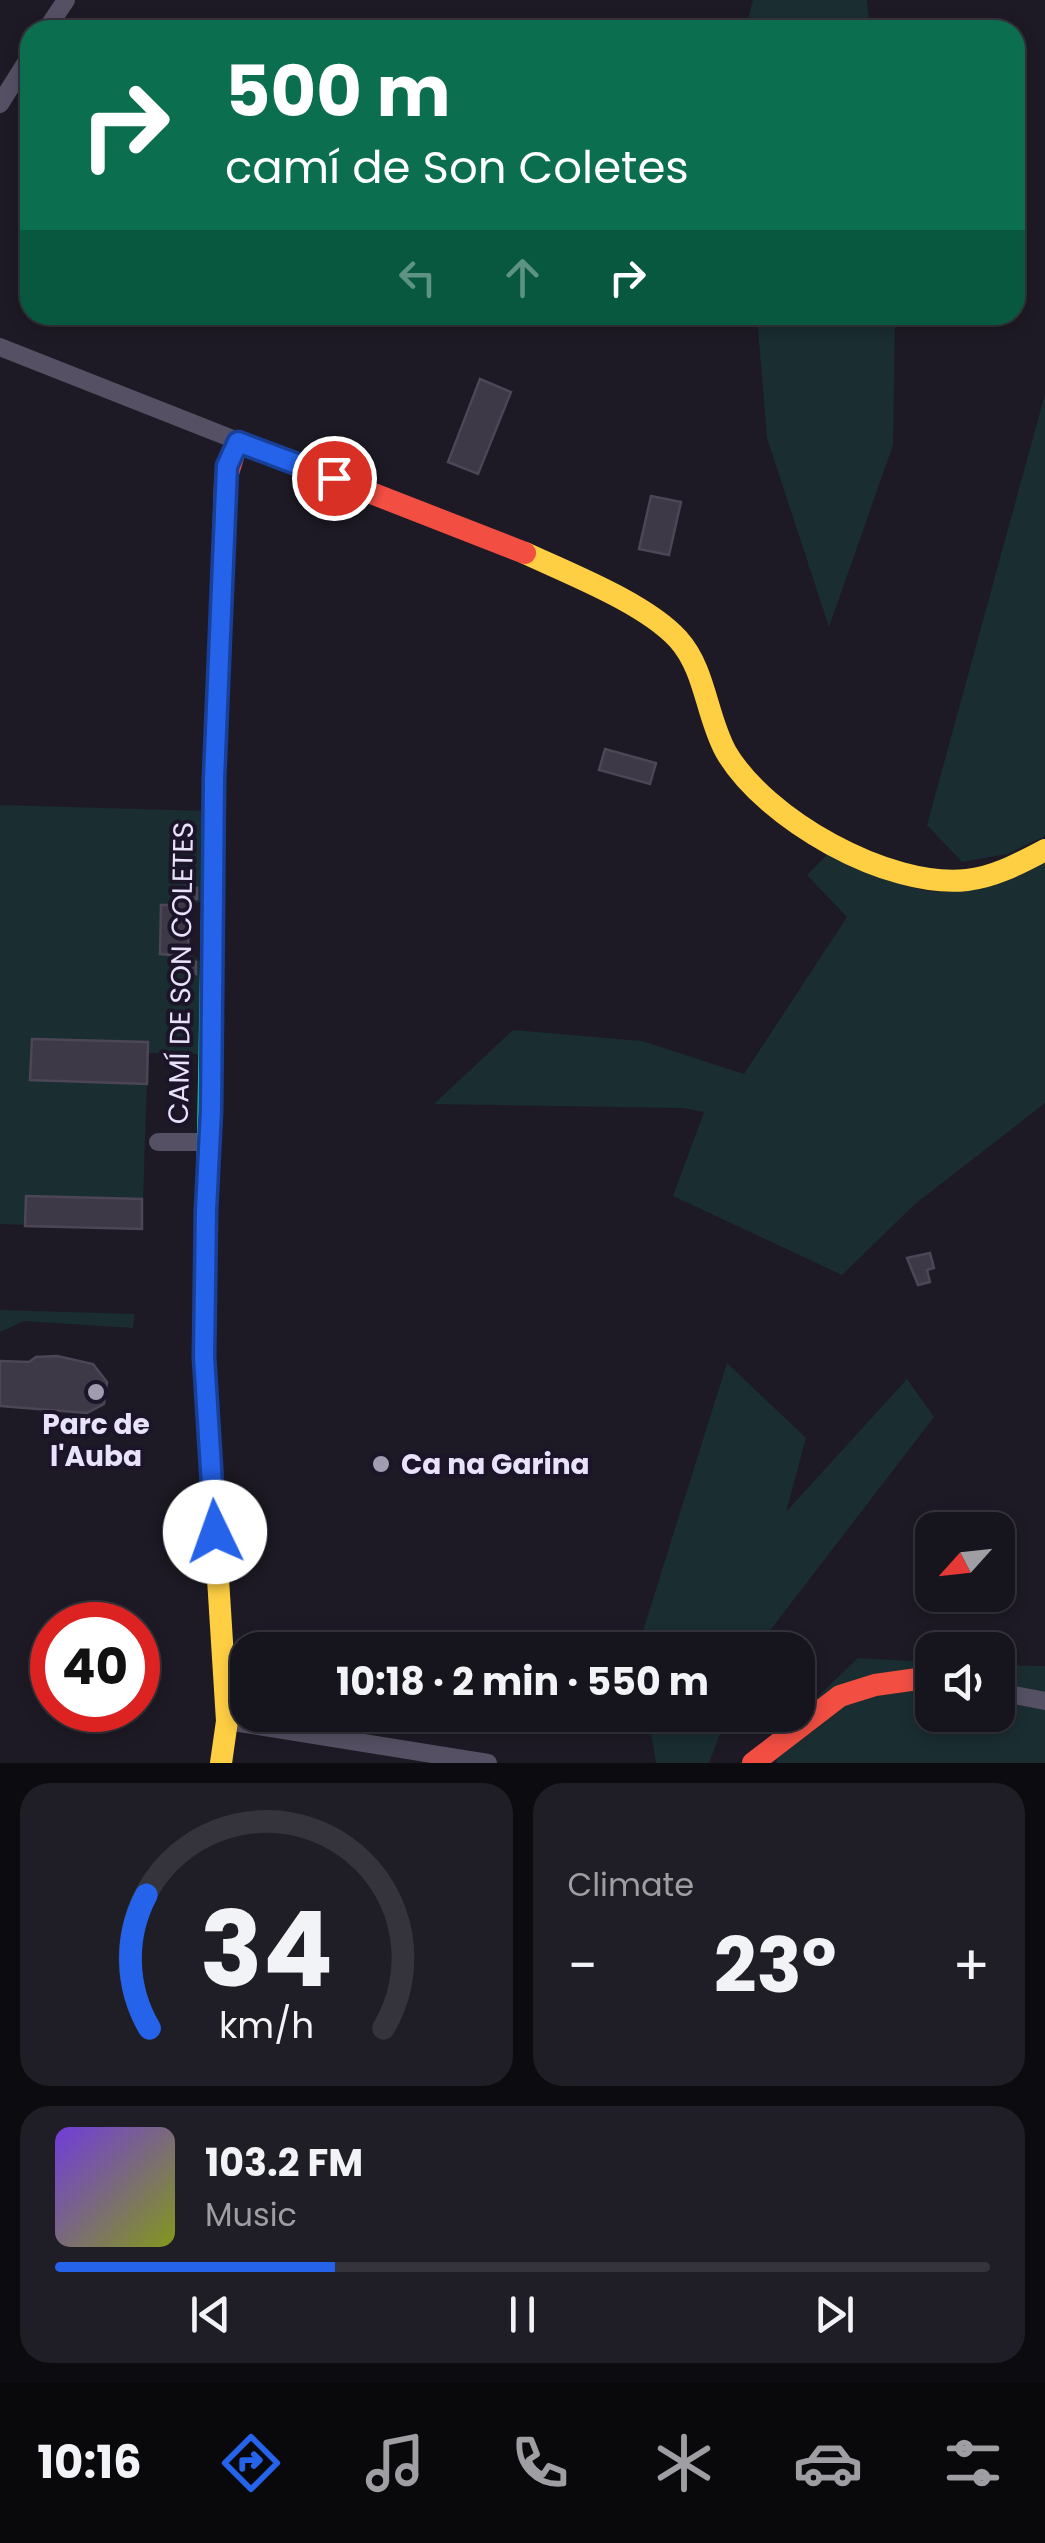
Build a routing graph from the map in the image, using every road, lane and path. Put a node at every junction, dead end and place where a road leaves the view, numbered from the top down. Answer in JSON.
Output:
{"nodes":[{"id":1,"x":20,"y":72,"type":"edge"},
{"id":2,"x":0,"y":104,"type":"edge"},
{"id":3,"x":0,"y":347,"type":"edge"},
{"id":4,"x":238,"y":442,"type":"junction"},
{"id":5,"x":1045,"y":850,"type":"edge"},
{"id":6,"x":158,"y":1142,"type":"dead end"},
{"id":7,"x":207,"y":1142,"type":"junction"},
{"id":8,"x":915,"y":1679,"type":"edge"},
{"id":9,"x":1015,"y":1695,"type":"edge"},
{"id":10,"x":1045,"y":1701,"type":"edge"},
{"id":11,"x":226,"y":1721,"type":"junction"},
{"id":12,"x":222,"y":1763,"type":"edge"},
{"id":13,"x":488,"y":1763,"type":"edge"},
{"id":14,"x":753,"y":1763,"type":"edge"}],
"edges":[{"from":1,"to":2,"type":"street"},
{"from":3,"to":4,"type":"street"},
{"from":4,"to":5,"type":"street"},
{"from":4,"to":7,"type":"street","name":"CAMÍ DE SON COLETES"},
{"from":6,"to":7,"type":"street"},
{"from":7,"to":11,"type":"street","name":"CAMÍ DE SON COLETES"},
{"from":8,"to":14,"type":"street"},
{"from":9,"to":10,"type":"street"},
{"from":11,"to":12,"type":"street","name":"CAMÍ DE SON COLETES"},
{"from":11,"to":13,"type":"street"}]}
